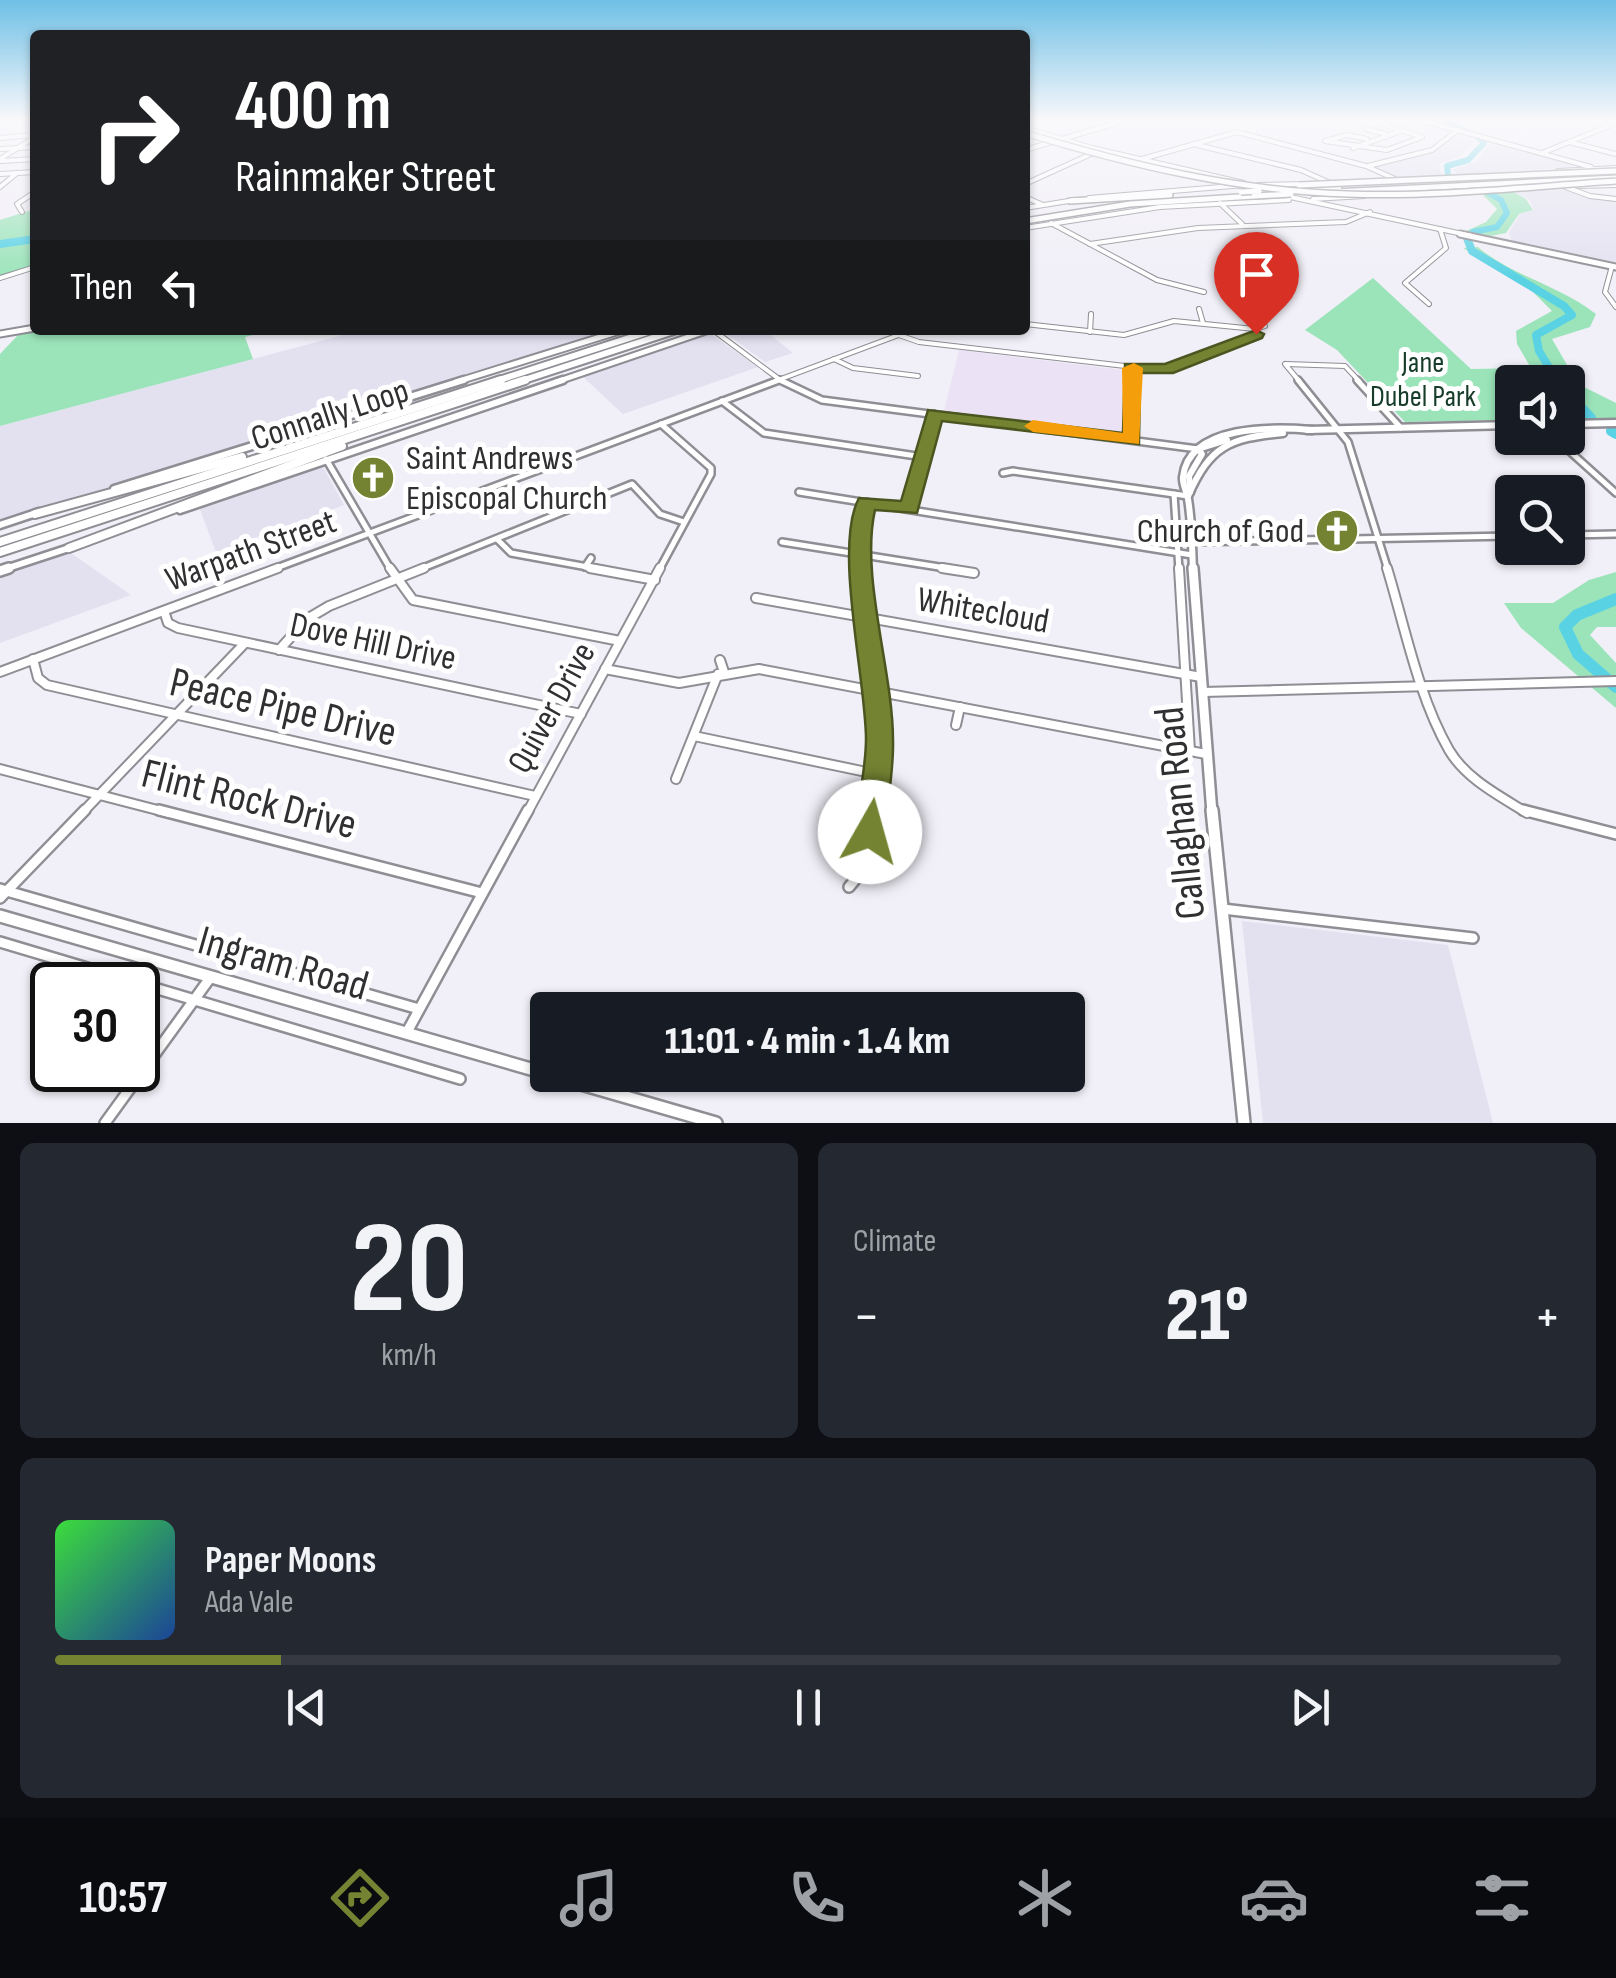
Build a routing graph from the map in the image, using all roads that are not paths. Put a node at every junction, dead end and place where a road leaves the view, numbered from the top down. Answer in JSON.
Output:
{"nodes":[{"id":1,"x":1182,"y":173,"type":"edge"},
{"id":2,"x":1195,"y":173,"type":"edge"},
{"id":3,"x":1204,"y":173,"type":"edge"},
{"id":4,"x":1205,"y":173,"type":"edge"},
{"id":5,"x":1311,"y":173,"type":"edge"},
{"id":6,"x":1383,"y":173,"type":"edge"},
{"id":7,"x":1509,"y":173,"type":"edge"},
{"id":8,"x":1570,"y":173,"type":"edge"},
{"id":9,"x":1616,"y":176,"type":"edge"},
{"id":10,"x":1204,"y":178,"type":"junction"},
{"id":11,"x":1228,"y":179,"type":"junction"},
{"id":12,"x":1395,"y":179,"type":"junction"},
{"id":13,"x":1405,"y":179,"type":"junction"},
{"id":14,"x":1520,"y":179,"type":"junction"},
{"id":15,"x":1330,"y":182,"type":"junction"},
{"id":16,"x":1508,"y":183,"type":"junction"},
{"id":17,"x":1282,"y":184,"type":"junction"},
{"id":18,"x":1252,"y":185,"type":"junction"},
{"id":19,"x":1564,"y":186,"type":"junction"},
{"id":20,"x":1220,"y":187,"type":"junction"},
{"id":21,"x":1294,"y":187,"type":"junction"},
{"id":22,"x":1207,"y":188,"type":"junction"},
{"id":23,"x":1240,"y":189,"type":"junction"},
{"id":24,"x":30,"y":195,"type":"edge"},
{"id":25,"x":1188,"y":195,"type":"junction"},
{"id":26,"x":1313,"y":196,"type":"junction"},
{"id":27,"x":1354,"y":197,"type":"junction"},
{"id":28,"x":1256,"y":198,"type":"junction"},
{"id":29,"x":1339,"y":198,"type":"junction"},
{"id":30,"x":1616,"y":199,"type":"edge"},
{"id":31,"x":1030,"y":200,"type":"edge"},
{"id":32,"x":1302,"y":200,"type":"junction"},
{"id":33,"x":1070,"y":201,"type":"junction"},
{"id":34,"x":1272,"y":201,"type":"junction"},
{"id":35,"x":30,"y":202,"type":"dead end"},
{"id":36,"x":1220,"y":203,"type":"junction"},
{"id":37,"x":17,"y":204,"type":"junction"},
{"id":38,"x":1042,"y":205,"type":"junction"},
{"id":39,"x":1354,"y":210,"type":"junction"},
{"id":40,"x":22,"y":212,"type":"dead end"},
{"id":41,"x":1369,"y":213,"type":"junction"},
{"id":42,"x":1030,"y":214,"type":"edge"},
{"id":43,"x":1030,"y":217,"type":"edge"},
{"id":44,"x":1030,"y":217,"type":"edge"},
{"id":45,"x":1030,"y":219,"type":"edge"},
{"id":46,"x":1050,"y":222,"type":"junction"},
{"id":47,"x":1243,"y":224,"type":"junction"},
{"id":48,"x":1440,"y":228,"type":"junction"},
{"id":49,"x":1090,"y":244,"type":"junction"},
{"id":50,"x":1614,"y":267,"type":"edge"},
{"id":51,"x":30,"y":268,"type":"edge"},
{"id":52,"x":0,"y":278,"type":"edge"},
{"id":53,"x":1204,"y":292,"type":"dead end"},
{"id":54,"x":1429,"y":304,"type":"dead end"},
{"id":55,"x":1616,"y":308,"type":"edge"},
{"id":56,"x":1199,"y":310,"type":"dead end"},
{"id":57,"x":1091,"y":314,"type":"dead end"},
{"id":58,"x":1202,"y":323,"type":"junction"},
{"id":59,"x":1030,"y":325,"type":"edge"},
{"id":60,"x":1265,"y":326,"type":"dead end"},
{"id":61,"x":30,"y":329,"type":"edge"},
{"id":62,"x":1255,"y":329,"type":"junction"},
{"id":63,"x":1090,"y":332,"type":"junction"},
{"id":64,"x":0,"y":334,"type":"edge"},
{"id":65,"x":607,"y":335,"type":"edge"},
{"id":66,"x":639,"y":335,"type":"edge"},
{"id":67,"x":663,"y":335,"type":"edge"},
{"id":68,"x":696,"y":335,"type":"edge"},
{"id":69,"x":718,"y":335,"type":"edge"},
{"id":70,"x":899,"y":335,"type":"joint"},
{"id":71,"x":834,"y":359,"type":"junction"},
{"id":72,"x":1131,"y":368,"type":"junction"},
{"id":73,"x":918,"y":376,"type":"dead end"},
{"id":74,"x":780,"y":379,"type":"junction"},
{"id":75,"x":722,"y":401,"type":"junction"},
{"id":76,"x":457,"y":402,"type":"junction"},
{"id":77,"x":934,"y":414,"type":"junction"},
{"id":78,"x":1616,"y":423,"type":"edge"},
{"id":79,"x":661,"y":424,"type":"junction"},
{"id":80,"x":1585,"y":424,"type":"edge"},
{"id":81,"x":1495,"y":426,"type":"edge"},
{"id":82,"x":1401,"y":428,"type":"junction"},
{"id":83,"x":1340,"y":429,"type":"junction"},
{"id":84,"x":1312,"y":430,"type":"junction"},
{"id":85,"x":1296,"y":432,"type":"junction"},
{"id":86,"x":1132,"y":440,"type":"junction"},
{"id":87,"x":1174,"y":446,"type":"junction"},
{"id":88,"x":289,"y":448,"type":"junction"},
{"id":89,"x":1198,"y":448,"type":"junction"},
{"id":90,"x":1573,"y":455,"type":"edge"},
{"id":91,"x":923,"y":457,"type":"junction"},
{"id":92,"x":1190,"y":458,"type":"junction"},
{"id":93,"x":326,"y":459,"type":"junction"},
{"id":94,"x":1003,"y":473,"type":"dead end"},
{"id":95,"x":799,"y":492,"type":"dead end"},
{"id":96,"x":1616,"y":493,"type":"edge"},
{"id":97,"x":1174,"y":494,"type":"junction"},
{"id":98,"x":1189,"y":494,"type":"junction"},
{"id":99,"x":867,"y":502,"type":"junction"},
{"id":100,"x":909,"y":509,"type":"junction"},
{"id":101,"x":35,"y":514,"type":"junction"},
{"id":102,"x":684,"y":522,"type":"junction"},
{"id":103,"x":0,"y":524,"type":"edge"},
{"id":104,"x":370,"y":534,"type":"junction"},
{"id":105,"x":1616,"y":534,"type":"edge"},
{"id":106,"x":1585,"y":535,"type":"edge"},
{"id":107,"x":1495,"y":536,"type":"edge"},
{"id":108,"x":497,"y":539,"type":"junction"},
{"id":109,"x":1377,"y":539,"type":"junction"},
{"id":110,"x":0,"y":542,"type":"edge"},
{"id":111,"x":782,"y":542,"type":"dead end"},
{"id":112,"x":1190,"y":542,"type":"junction"},
{"id":113,"x":69,"y":548,"type":"junction"},
{"id":114,"x":0,"y":552,"type":"edge"},
{"id":115,"x":1177,"y":552,"type":"junction"},
{"id":116,"x":864,"y":555,"type":"junction"},
{"id":117,"x":1192,"y":555,"type":"junction"},
{"id":118,"x":591,"y":558,"type":"dead end"},
{"id":119,"x":584,"y":567,"type":"junction"},
{"id":120,"x":0,"y":571,"type":"edge"},
{"id":121,"x":974,"y":573,"type":"dead end"},
{"id":122,"x":396,"y":579,"type":"junction"},
{"id":123,"x":655,"y":580,"type":"junction"},
{"id":124,"x":756,"y":598,"type":"dead end"},
{"id":125,"x":164,"y":610,"type":"junction"},
{"id":126,"x":867,"y":618,"type":"junction"},
{"id":127,"x":620,"y":641,"type":"junction"},
{"id":128,"x":246,"y":642,"type":"junction"},
{"id":129,"x":278,"y":650,"type":"junction"},
{"id":130,"x":34,"y":659,"type":"junction"},
{"id":131,"x":720,"y":660,"type":"dead end"},
{"id":132,"x":605,"y":669,"type":"junction"},
{"id":133,"x":0,"y":672,"type":"edge"},
{"id":134,"x":721,"y":673,"type":"junction"},
{"id":135,"x":1185,"y":674,"type":"junction"},
{"id":136,"x":1200,"y":677,"type":"junction"},
{"id":137,"x":1616,"y":681,"type":"edge"},
{"id":138,"x":1424,"y":687,"type":"junction"},
{"id":139,"x":876,"y":691,"type":"junction"},
{"id":140,"x":1202,"y":692,"type":"junction"},
{"id":141,"x":960,"y":707,"type":"junction"},
{"id":142,"x":177,"y":714,"type":"junction"},
{"id":143,"x":580,"y":714,"type":"junction"},
{"id":144,"x":956,"y":725,"type":"dead end"},
{"id":145,"x":694,"y":736,"type":"junction"},
{"id":146,"x":1190,"y":751,"type":"junction"},
{"id":147,"x":1206,"y":754,"type":"junction"},
{"id":148,"x":0,"y":769,"type":"edge"},
{"id":149,"x":876,"y":774,"type":"junction"},
{"id":150,"x":676,"y":780,"type":"dead end"},
{"id":151,"x":100,"y":795,"type":"junction"},
{"id":152,"x":535,"y":796,"type":"junction"},
{"id":153,"x":1616,"y":834,"type":"edge"},
{"id":154,"x":848,"y":887,"type":"dead end"},
{"id":155,"x":2,"y":893,"type":"edge"},
{"id":156,"x":482,"y":893,"type":"junction"},
{"id":157,"x":1223,"y":909,"type":"junction"},
{"id":158,"x":0,"y":916,"type":"edge"},
{"id":159,"x":1473,"y":938,"type":"dead end"},
{"id":160,"x":0,"y":942,"type":"edge"},
{"id":161,"x":211,"y":978,"type":"junction"},
{"id":162,"x":195,"y":1000,"type":"junction"},
{"id":163,"x":420,"y":1009,"type":"junction"},
{"id":164,"x":406,"y":1034,"type":"junction"},
{"id":165,"x":530,"y":1070,"type":"edge"},
{"id":166,"x":460,"y":1079,"type":"dead end"},
{"id":167,"x":608,"y":1092,"type":"edge"},
{"id":168,"x":106,"y":1123,"type":"edge"},
{"id":169,"x":716,"y":1123,"type":"edge"},
{"id":170,"x":1244,"y":1123,"type":"edge"}],
"edges":[{"from":1,"to":10,"type":"main road"},
{"from":2,"to":9,"type":"highway","bridge":true},
{"from":3,"to":11,"type":"main road"},
{"from":4,"to":9,"type":"highway","bridge":true},
{"from":5,"to":15,"type":"street"},
{"from":6,"to":12,"type":"street"},
{"from":7,"to":13,"type":"main road"},
{"from":8,"to":14,"type":"highway"},
{"from":9,"to":16,"type":"highway"},
{"from":9,"to":19,"type":"main road"},
{"from":10,"to":22,"type":"main road"},
{"from":10,"to":23,"type":"main road"},
{"from":11,"to":17,"type":"main road"},
{"from":11,"to":18,"type":"main road"},
{"from":12,"to":13,"type":"main road"},
{"from":12,"to":15,"type":"main road"},
{"from":13,"to":14,"type":"highway"},
{"from":14,"to":21,"type":"highway"},
{"from":15,"to":21,"type":"main road"},
{"from":16,"to":26,"type":"highway"},
{"from":16,"to":27,"type":"highway"},
{"from":17,"to":18,"type":"main road"},
{"from":17,"to":21,"type":"main road"},
{"from":18,"to":23,"type":"main road"},
{"from":18,"to":26,"type":"main road"},
{"from":19,"to":27,"type":"main road"},
{"from":19,"to":30,"type":"street"},
{"from":20,"to":22,"type":"main road"},
{"from":20,"to":23,"type":"main road"},
{"from":20,"to":28,"type":"main road"},
{"from":21,"to":23,"type":"highway","bridge":true},
{"from":21,"to":29,"type":"main road"},
{"from":22,"to":33,"type":"main road"},
{"from":23,"to":25,"type":"highway"},
{"from":23,"to":32,"type":"main road"},
{"from":24,"to":37,"type":"street"},
{"from":25,"to":33,"type":"highway"},
{"from":25,"to":44,"type":"highway"},
{"from":26,"to":28,"type":"highway","bridge":true},
{"from":26,"to":29,"type":"main road"},
{"from":26,"to":32,"type":"main road"},
{"from":26,"to":39,"type":"main road"},
{"from":27,"to":29,"type":"main road"},
{"from":27,"to":39,"type":"main road"},
{"from":28,"to":34,"type":"main road"},
{"from":28,"to":36,"type":"main road"},
{"from":28,"to":43,"type":"highway"},
{"from":31,"to":38,"type":"street"},
{"from":32,"to":34,"type":"main road"},
{"from":32,"to":39,"type":"main road"},
{"from":33,"to":38,"type":"main road"},
{"from":34,"to":39,"type":"main road"},
{"from":35,"to":37,"type":"street"},
{"from":36,"to":46,"type":"main road"},
{"from":36,"to":47,"type":"street"},
{"from":37,"to":40,"type":"street"},
{"from":38,"to":42,"type":"main road"},
{"from":39,"to":41,"type":"main road"},
{"from":41,"to":47,"type":"street"},
{"from":41,"to":48,"type":"main road"},
{"from":45,"to":46,"type":"main road"},
{"from":46,"to":49,"type":"street"},
{"from":47,"to":49,"type":"street"},
{"from":48,"to":50,"type":"main road"},
{"from":48,"to":54,"type":"street"},
{"from":49,"to":53,"type":"street"},
{"from":50,"to":55,"type":"street"},
{"from":51,"to":52,"type":"street"},
{"from":56,"to":58,"type":"street"},
{"from":57,"to":63,"type":"street"},
{"from":58,"to":62,"type":"street"},
{"from":58,"to":63,"type":"street"},
{"from":59,"to":63,"type":"street"},
{"from":60,"to":62,"type":"street"},
{"from":61,"to":64,"type":"main road"},
{"from":62,"to":72,"type":"street"},
{"from":65,"to":101,"type":"main road"},
{"from":66,"to":88,"type":"highway","name":"Connally Loop"},
{"from":67,"to":76,"type":"highway","name":"Connally Loop"},
{"from":68,"to":93,"type":"main road"},
{"from":69,"to":74,"type":"street"},
{"from":70,"to":71,"type":"street","name":"Warpath Street"},
{"from":70,"to":72,"type":"street"},
{"from":71,"to":73,"type":"street"},
{"from":71,"to":74,"type":"street","name":"Warpath Street"},
{"from":72,"to":86,"type":"street"},
{"from":74,"to":75,"type":"street","name":"Warpath Street"},
{"from":74,"to":77,"type":"street"},
{"from":75,"to":79,"type":"street","name":"Warpath Street"},
{"from":75,"to":91,"type":"street"},
{"from":76,"to":113,"type":"highway"},
{"from":76,"to":114,"type":"highway","name":"Connally Loop"},
{"from":77,"to":86,"type":"street"},
{"from":77,"to":91,"type":"street"},
{"from":78,"to":80,"type":"main road"},
{"from":79,"to":102,"type":"street","name":"Quiver Drive"},
{"from":79,"to":104,"type":"street","name":"Warpath Street"},
{"from":81,"to":82,"type":"main road"},
{"from":82,"to":83,"type":"main road"},
{"from":82,"to":83,"type":"street"},
{"from":83,"to":84,"type":"main road"},
{"from":83,"to":109,"type":"street"},
{"from":84,"to":85,"type":"main road"},
{"from":84,"to":89,"type":"main road"},
{"from":85,"to":89,"type":"main road"},
{"from":85,"to":98,"type":"main road"},
{"from":86,"to":87,"type":"street"},
{"from":87,"to":89,"type":"street"},
{"from":87,"to":92,"type":"street"},
{"from":88,"to":101,"type":"highway"},
{"from":88,"to":110,"type":"highway","name":"Connally Loop"},
{"from":89,"to":92,"type":"main road"},
{"from":89,"to":98,"type":"main road"},
{"from":90,"to":96,"type":"street"},
{"from":91,"to":100,"type":"street"},
{"from":92,"to":98,"type":"main road","name":"Callaghan Road"},
{"from":93,"to":104,"type":"street"},
{"from":93,"to":113,"type":"main road"},
{"from":94,"to":97,"type":"street"},
{"from":95,"to":99,"type":"street"},
{"from":97,"to":98,"type":"street"},
{"from":97,"to":115,"type":"street","name":"Callaghan Road"},
{"from":98,"to":112,"type":"main road","name":"Callaghan Road"},
{"from":99,"to":100,"type":"street"},
{"from":99,"to":116,"type":"street"},
{"from":100,"to":115,"type":"street"},
{"from":101,"to":103,"type":"main road"},
{"from":102,"to":108,"type":"street"},
{"from":102,"to":123,"type":"street","name":"Quiver Drive"},
{"from":104,"to":122,"type":"street"},
{"from":104,"to":125,"type":"street","name":"Warpath Street"},
{"from":105,"to":106,"type":"street"},
{"from":107,"to":109,"type":"street"},
{"from":108,"to":119,"type":"street"},
{"from":108,"to":122,"type":"street"},
{"from":109,"to":112,"type":"street"},
{"from":109,"to":138,"type":"street"},
{"from":111,"to":116,"type":"street"},
{"from":112,"to":117,"type":"main road","name":"Callaghan Road"},
{"from":113,"to":120,"type":"main road"},
{"from":115,"to":117,"type":"street"},
{"from":115,"to":135,"type":"street","name":"Callaghan Road"},
{"from":116,"to":121,"type":"street"},
{"from":116,"to":126,"type":"street"},
{"from":117,"to":136,"type":"main road","name":"Callaghan Road"},
{"from":118,"to":119,"type":"street"},
{"from":119,"to":123,"type":"street"},
{"from":122,"to":127,"type":"street"},
{"from":122,"to":129,"type":"street"},
{"from":123,"to":127,"type":"street","name":"Quiver Drive"},
{"from":124,"to":126,"type":"street","name":"Whitecloud"},
{"from":125,"to":128,"type":"street","name":"Dove Hill Drive"},
{"from":125,"to":130,"type":"street","name":"Warpath Street"},
{"from":126,"to":135,"type":"street","name":"Whitecloud"},
{"from":126,"to":139,"type":"street"},
{"from":127,"to":132,"type":"street","name":"Quiver Drive"},
{"from":128,"to":129,"type":"street","name":"Dove Hill Drive"},
{"from":128,"to":142,"type":"street"},
{"from":129,"to":143,"type":"street","name":"Dove Hill Drive"},
{"from":130,"to":133,"type":"street","name":"Warpath Street"},
{"from":130,"to":142,"type":"street","name":"Peace Pipe Drive"},
{"from":131,"to":134,"type":"street"},
{"from":132,"to":134,"type":"street"},
{"from":132,"to":143,"type":"street","name":"Quiver Drive"},
{"from":134,"to":139,"type":"street"},
{"from":134,"to":145,"type":"street"},
{"from":135,"to":136,"type":"street","name":"Whitecloud"},
{"from":135,"to":146,"type":"street","name":"Callaghan Road"},
{"from":136,"to":140,"type":"main road","name":"Callaghan Road"},
{"from":137,"to":138,"type":"street"},
{"from":138,"to":140,"type":"street"},
{"from":138,"to":153,"type":"street"},
{"from":139,"to":141,"type":"street"},
{"from":139,"to":149,"type":"street"},
{"from":140,"to":147,"type":"main road","name":"Callaghan Road"},
{"from":141,"to":144,"type":"street"},
{"from":141,"to":146,"type":"street"},
{"from":142,"to":151,"type":"street"},
{"from":142,"to":152,"type":"street","name":"Peace Pipe Drive"},
{"from":143,"to":152,"type":"street","name":"Quiver Drive"},
{"from":145,"to":149,"type":"street"},
{"from":145,"to":150,"type":"street"},
{"from":146,"to":147,"type":"street"},
{"from":147,"to":157,"type":"main road","name":"Callaghan Road"},
{"from":148,"to":151,"type":"street","name":"Flint Rock Drive"},
{"from":149,"to":154,"type":"street"},
{"from":151,"to":155,"type":"street"},
{"from":151,"to":156,"type":"street","name":"Flint Rock Drive"},
{"from":152,"to":156,"type":"street","name":"Quiver Drive"},
{"from":155,"to":163,"type":"street","name":"Ingram Road"},
{"from":156,"to":163,"type":"street","name":"Quiver Drive"},
{"from":157,"to":159,"type":"street"},
{"from":157,"to":170,"type":"main road","name":"Callaghan Road"},
{"from":158,"to":161,"type":"main road","name":"Ingram Road"},
{"from":160,"to":162,"type":"street","name":"Ingram Road"},
{"from":161,"to":162,"type":"street"},
{"from":161,"to":164,"type":"main road","name":"Ingram Road"},
{"from":162,"to":166,"type":"street","name":"Ingram Road"},
{"from":162,"to":168,"type":"street"},
{"from":163,"to":164,"type":"street","name":"Quiver Drive"},
{"from":164,"to":165,"type":"main road","name":"Ingram Road"},
{"from":167,"to":169,"type":"main road","name":"Ingram Road"}]}
